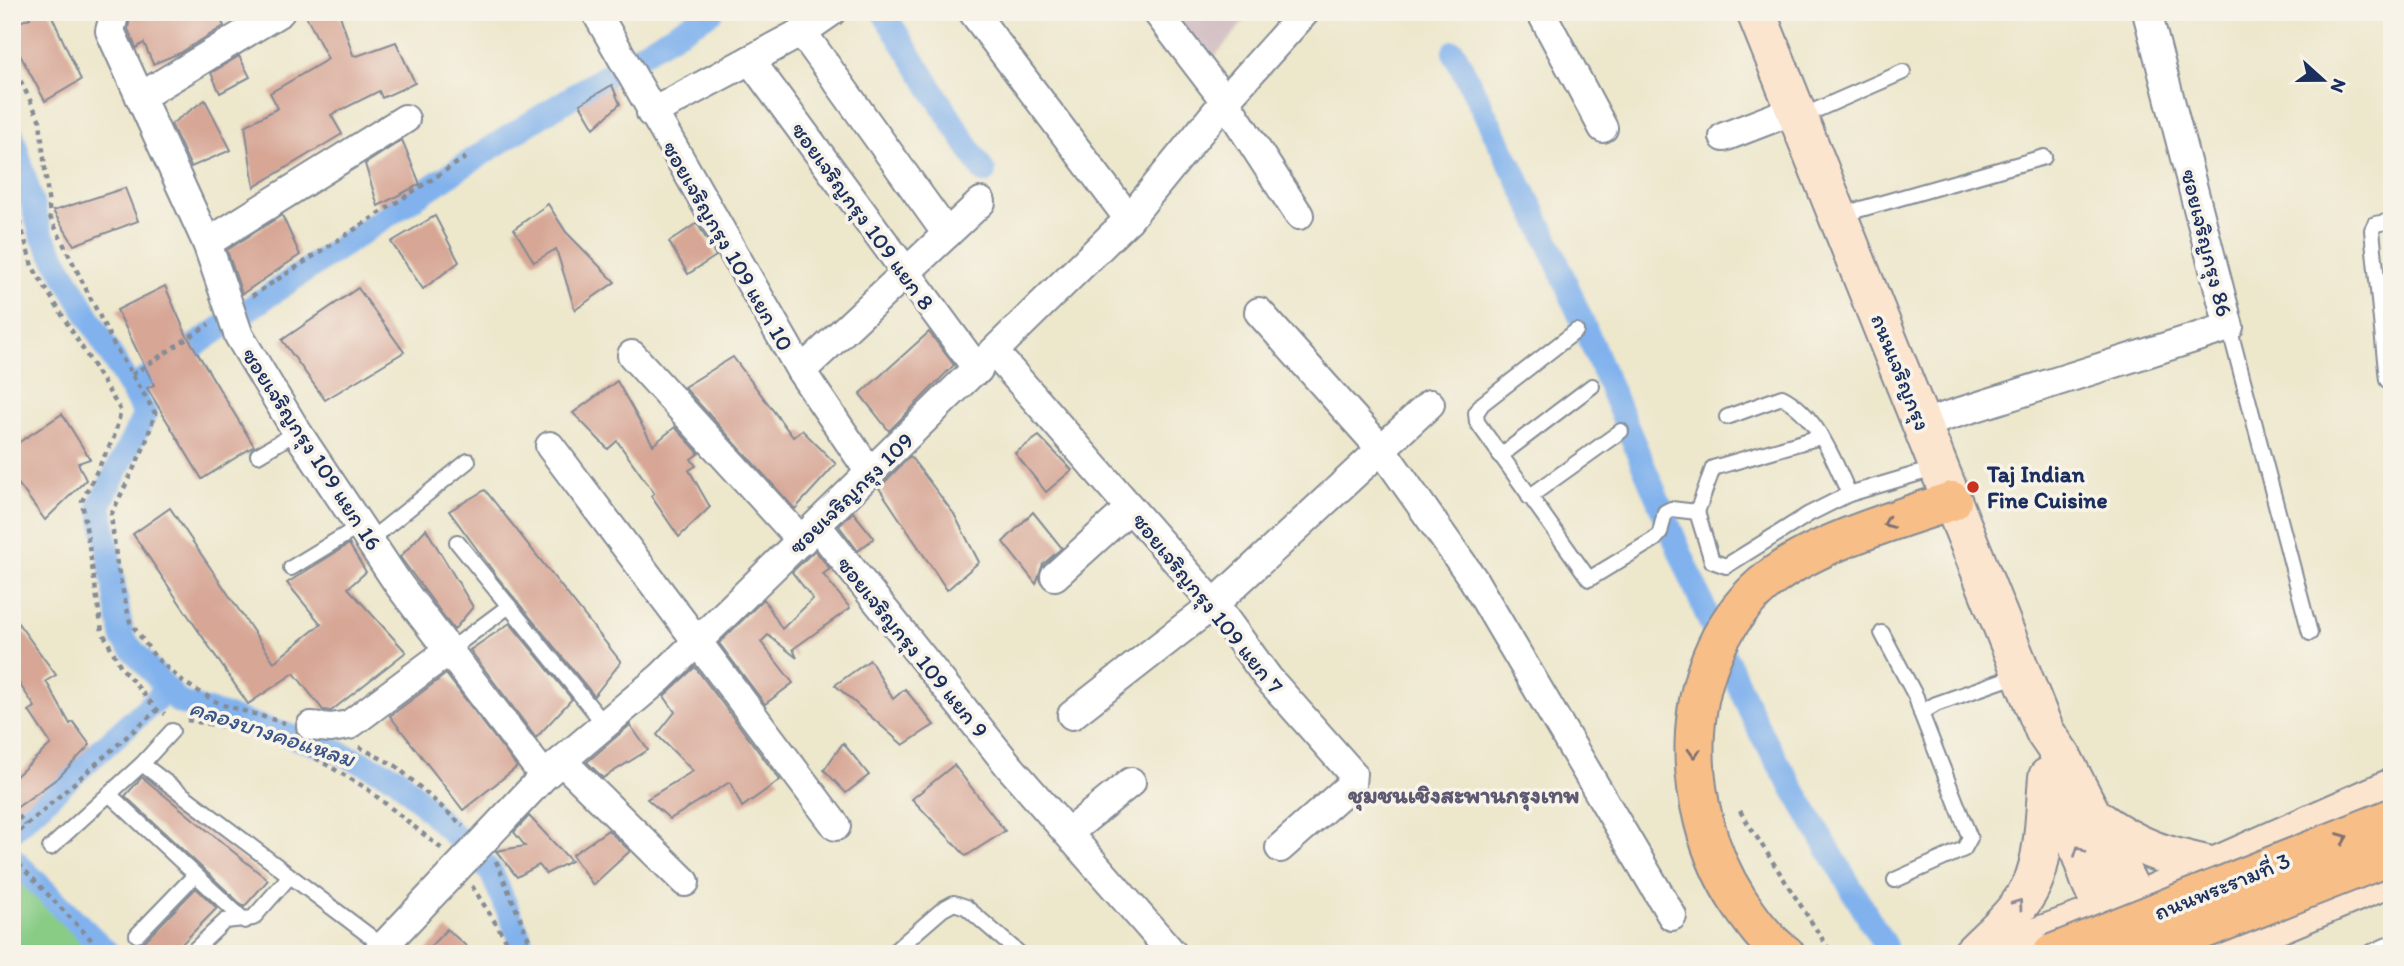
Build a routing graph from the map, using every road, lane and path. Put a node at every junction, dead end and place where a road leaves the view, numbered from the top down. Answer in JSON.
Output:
{"nodes":[{"id":1,"x":115,"y":12,"type":"edge"},
{"id":2,"x":279,"y":12,"type":"edge"},
{"id":3,"x":596,"y":12,"type":"edge"},
{"id":4,"x":831,"y":12,"type":"edge"},
{"id":5,"x":973,"y":12,"type":"edge"},
{"id":6,"x":1157,"y":12,"type":"edge"},
{"id":7,"x":1305,"y":12,"type":"edge"},
{"id":8,"x":1541,"y":12,"type":"edge"},
{"id":9,"x":1756,"y":12,"type":"edge"},
{"id":10,"x":2147,"y":12,"type":"edge"},
{"id":11,"x":802,"y":32,"type":"junction"},
{"id":12,"x":750,"y":60,"type":"junction"},
{"id":13,"x":12,"y":64,"type":"edge"},
{"id":14,"x":1903,"y":72,"type":"dead end"},
{"id":15,"x":140,"y":97,"type":"junction"},
{"id":16,"x":1225,"y":101,"type":"junction"},
{"id":17,"x":651,"y":113,"type":"junction"},
{"id":18,"x":1796,"y":114,"type":"junction"},
{"id":19,"x":405,"y":119,"type":"dead end"},
{"id":20,"x":1603,"y":128,"type":"dead end"},
{"id":21,"x":1724,"y":137,"type":"dead end"},
{"id":22,"x":468,"y":156,"type":"dead end"},
{"id":23,"x":2044,"y":157,"type":"dead end"},
{"id":24,"x":12,"y":193,"type":"edge"},
{"id":25,"x":981,"y":202,"type":"dead end"},
{"id":26,"x":1299,"y":215,"type":"dead end"},
{"id":27,"x":1838,"y":216,"type":"junction"},
{"id":28,"x":1129,"y":219,"type":"junction"},
{"id":29,"x":2392,"y":221,"type":"edge"},
{"id":30,"x":947,"y":234,"type":"junction"},
{"id":31,"x":207,"y":243,"type":"junction"},
{"id":32,"x":904,"y":274,"type":"junction"},
{"id":33,"x":230,"y":310,"type":"junction"},
{"id":34,"x":1259,"y":312,"type":"dead end"},
{"id":35,"x":2229,"y":327,"type":"junction"},
{"id":36,"x":1576,"y":331,"type":"dead end"},
{"id":37,"x":632,"y":355,"type":"dead end"},
{"id":38,"x":986,"y":361,"type":"junction"},
{"id":39,"x":801,"y":371,"type":"junction"},
{"id":40,"x":132,"y":375,"type":"junction"},
{"id":41,"x":2387,"y":380,"type":"dead end"},
{"id":42,"x":1592,"y":386,"type":"dead end"},
{"id":43,"x":1430,"y":404,"type":"dead end"},
{"id":44,"x":1727,"y":417,"type":"dead end"},
{"id":45,"x":1922,"y":424,"type":"junction"},
{"id":46,"x":1621,"y":431,"type":"dead end"},
{"id":47,"x":297,"y":432,"type":"junction"},
{"id":48,"x":1820,"y":438,"type":"junction"},
{"id":49,"x":550,"y":446,"type":"dead end"},
{"id":50,"x":1382,"y":450,"type":"junction"},
{"id":51,"x":258,"y":455,"type":"dead end"},
{"id":52,"x":1500,"y":456,"type":"junction"},
{"id":53,"x":468,"y":461,"type":"dead end"},
{"id":54,"x":871,"y":474,"type":"junction"},
{"id":55,"x":1945,"y":484,"type":"junction"},
{"id":56,"x":1849,"y":494,"type":"junction"},
{"id":57,"x":1529,"y":498,"type":"junction"},
{"id":58,"x":1130,"y":508,"type":"junction"},
{"id":59,"x":1697,"y":512,"type":"junction"},
{"id":60,"x":365,"y":533,"type":"junction"},
{"id":61,"x":809,"y":534,"type":"junction"},
{"id":62,"x":457,"y":542,"type":"dead end"},
{"id":63,"x":291,"y":568,"type":"dead end"},
{"id":64,"x":1055,"y":576,"type":"dead end"},
{"id":65,"x":1214,"y":604,"type":"junction"},
{"id":66,"x":509,"y":606,"type":"junction"},
{"id":67,"x":1882,"y":633,"type":"dead end"},
{"id":68,"x":2310,"y":634,"type":"dead end"},
{"id":69,"x":697,"y":642,"type":"junction"},
{"id":70,"x":447,"y":652,"type":"junction"},
{"id":71,"x":2021,"y":674,"type":"junction"},
{"id":72,"x":157,"y":710,"type":"junction"},
{"id":73,"x":1921,"y":713,"type":"junction"},
{"id":74,"x":1072,"y":715,"type":"dead end"},
{"id":75,"x":183,"y":719,"type":"dead end"},
{"id":76,"x":171,"y":724,"type":"joint"},
{"id":77,"x":605,"y":724,"type":"junction"},
{"id":78,"x":302,"y":726,"type":"joint"},
{"id":79,"x":355,"y":745,"type":"dead end"},
{"id":80,"x":2048,"y":746,"type":"junction"},
{"id":81,"x":142,"y":764,"type":"junction"},
{"id":82,"x":553,"y":769,"type":"junction"},
{"id":83,"x":1131,"y":782,"type":"dead end"},
{"id":84,"x":2392,"y":788,"type":"edge"},
{"id":85,"x":109,"y":794,"type":"junction"},
{"id":86,"x":12,"y":808,"type":"edge"},
{"id":87,"x":1740,"y":811,"type":"dead end"},
{"id":88,"x":2094,"y":817,"type":"junction"},
{"id":89,"x":2392,"y":818,"type":"edge"},
{"id":90,"x":26,"y":825,"type":"junction"},
{"id":91,"x":836,"y":826,"type":"dead end"},
{"id":92,"x":1068,"y":834,"type":"junction"},
{"id":93,"x":12,"y":838,"type":"edge"},
{"id":94,"x":50,"y":848,"type":"dead end"},
{"id":95,"x":1280,"y":848,"type":"dead end"},
{"id":96,"x":469,"y":854,"type":"junction"},
{"id":97,"x":2392,"y":855,"type":"edge"},
{"id":98,"x":12,"y":857,"type":"edge"},
{"id":99,"x":2216,"y":867,"type":"junction"},
{"id":100,"x":195,"y":875,"type":"junction"},
{"id":101,"x":290,"y":876,"type":"junction"},
{"id":102,"x":2392,"y":877,"type":"edge"},
{"id":103,"x":1895,"y":880,"type":"dead end"},
{"id":104,"x":685,"y":882,"type":"dead end"},
{"id":105,"x":2119,"y":908,"type":"junction"},
{"id":106,"x":1672,"y":916,"type":"dead end"},
{"id":107,"x":245,"y":921,"type":"junction"},
{"id":108,"x":138,"y":935,"type":"dead end"},
{"id":109,"x":2253,"y":941,"type":"edge"},
{"id":110,"x":2392,"y":943,"type":"edge"},
{"id":111,"x":379,"y":950,"type":"edge"},
{"id":112,"x":104,"y":954,"type":"edge"},
{"id":113,"x":190,"y":954,"type":"edge"},
{"id":114,"x":515,"y":954,"type":"edge"},
{"id":115,"x":535,"y":954,"type":"edge"},
{"id":116,"x":891,"y":954,"type":"edge"},
{"id":117,"x":1020,"y":954,"type":"edge"},
{"id":118,"x":1172,"y":954,"type":"edge"},
{"id":119,"x":1785,"y":954,"type":"edge"},
{"id":120,"x":1832,"y":954,"type":"edge"},
{"id":121,"x":1972,"y":954,"type":"edge"},
{"id":122,"x":1989,"y":954,"type":"edge"},
{"id":123,"x":2052,"y":954,"type":"edge"},
{"id":124,"x":2123,"y":954,"type":"edge"},
{"id":125,"x":2141,"y":954,"type":"edge"},
{"id":126,"x":2164,"y":954,"type":"edge"},
{"id":127,"x":2206,"y":954,"type":"edge"},
{"id":128,"x":2367,"y":954,"type":"edge"}],
"edges":[{"from":1,"to":15,"type":"street","name":"ซอยเจริญกรุง 109 แยก 16"},
{"from":2,"to":15,"type":"street"},
{"from":3,"to":17,"type":"street","name":"ซอยเจริญกรุง 109 แยก 10"},
{"from":4,"to":11,"type":"street"},
{"from":5,"to":28,"type":"street"},
{"from":6,"to":16,"type":"street"},
{"from":7,"to":16,"type":"street","name":"ซอยเจริญกรุง 109"},
{"from":8,"to":20,"type":"street"},
{"from":9,"to":18,"type":"street","name":"ถนนเจริญกรุง"},
{"from":10,"to":35,"type":"street","name":"ซอยเจริญกรุง 86"},
{"from":11,"to":12,"type":"street"},
{"from":11,"to":30,"type":"street"},
{"from":12,"to":17,"type":"street"},
{"from":12,"to":32,"type":"street","name":"ซอยเจริญกรุง 109 แยก 8"},
{"from":13,"to":40,"type":"path"},
{"from":14,"to":18,"type":"lane"},
{"from":15,"to":31,"type":"street","name":"ซอยเจริญกรุง 109 แยก 16"},
{"from":16,"to":26,"type":"street"},
{"from":16,"to":28,"type":"street","name":"ซอยเจริญกรุง 109"},
{"from":17,"to":39,"type":"street","name":"ซอยเจริญกรุง 109 แยก 10"},
{"from":18,"to":21,"type":"street"},
{"from":18,"to":27,"type":"street","name":"ถนนเจริญกรุง"},
{"from":19,"to":31,"type":"street"},
{"from":22,"to":33,"type":"path"},
{"from":23,"to":27,"type":"lane"},
{"from":24,"to":72,"type":"path"},
{"from":25,"to":30,"type":"street"},
{"from":27,"to":45,"type":"street","name":"ถนนเจริญกรุง"},
{"from":28,"to":38,"type":"street","name":"ซอยเจริญกรุง 109"},
{"from":29,"to":41,"type":"lane"},
{"from":30,"to":32,"type":"street"},
{"from":31,"to":33,"type":"street","name":"ซอยเจริญกรุง 109 แยก 16"},
{"from":32,"to":38,"type":"street","name":"ซอยเจริญกรุง 109 แยก 8"},
{"from":32,"to":39,"type":"street"},
{"from":33,"to":40,"type":"path"},
{"from":33,"to":47,"type":"street","name":"ซอยเจริญกรุง 109 แยก 16"},
{"from":34,"to":50,"type":"street"},
{"from":35,"to":45,"type":"street","name":"ซอยเจริญกรุง 86"},
{"from":35,"to":68,"type":"lane"},
{"from":36,"to":52,"type":"lane"},
{"from":37,"to":61,"type":"street","name":"ซอยเจริญกรุง 109 แยก 9"},
{"from":38,"to":54,"type":"street","name":"ซอยเจริญกรุง 109"},
{"from":38,"to":58,"type":"street","name":"ซอยเจริญกรุง 109 แยก 7"},
{"from":39,"to":54,"type":"street","name":"ซอยเจริญกรุง 109 แยก 10"},
{"from":40,"to":78,"type":"path"},
{"from":42,"to":52,"type":"lane"},
{"from":43,"to":50,"type":"street"},
{"from":44,"to":48,"type":"lane"},
{"from":45,"to":55,"type":"street","name":"ถนนเจริญกรุง"},
{"from":46,"to":57,"type":"lane"},
{"from":47,"to":51,"type":"lane"},
{"from":47,"to":60,"type":"street","name":"ซอยเจริญกรุง 109 แยก 16"},
{"from":48,"to":56,"type":"lane"},
{"from":48,"to":59,"type":"lane"},
{"from":49,"to":69,"type":"street"},
{"from":50,"to":65,"type":"street"},
{"from":50,"to":106,"type":"street"},
{"from":52,"to":57,"type":"lane"},
{"from":53,"to":60,"type":"lane"},
{"from":54,"to":61,"type":"street","name":"ซอยเจริญกรุง 109"},
{"from":55,"to":56,"type":"lane"},
{"from":55,"to":71,"type":"street","name":"ถนนเจริญกรุง"},
{"from":55,"to":119,"type":"main road","one_way":true},
{"from":56,"to":59,"type":"lane"},
{"from":57,"to":59,"type":"lane"},
{"from":58,"to":64,"type":"street"},
{"from":58,"to":65,"type":"street","name":"ซอยเจริญกรุง 109 แยก 7"},
{"from":60,"to":63,"type":"lane"},
{"from":60,"to":70,"type":"street","name":"ซอยเจริญกรุง 109 แยก 16"},
{"from":61,"to":69,"type":"street","name":"ซอยเจริญกรุง 109"},
{"from":61,"to":92,"type":"street","name":"ซอยเจริญกรุง 109 แยก 9"},
{"from":62,"to":66,"type":"lane"},
{"from":65,"to":74,"type":"street"},
{"from":65,"to":95,"type":"street","name":"ซอยเจริญกรุง 109 แยก 7"},
{"from":66,"to":70,"type":"lane"},
{"from":66,"to":77,"type":"lane"},
{"from":67,"to":73,"type":"lane"},
{"from":69,"to":77,"type":"street","name":"ซอยเจริญกรุง 109"},
{"from":69,"to":91,"type":"street"},
{"from":70,"to":78,"type":"street"},
{"from":70,"to":82,"type":"street","name":"ซอยเจริญกรุง 109 แยก 16"},
{"from":71,"to":73,"type":"lane"},
{"from":71,"to":80,"type":"street","name":"ถนนเจริญกรุง"},
{"from":72,"to":76,"type":"path"},
{"from":72,"to":90,"type":"path"},
{"from":73,"to":103,"type":"lane"},
{"from":75,"to":96,"type":"path"},
{"from":76,"to":81,"type":"lane"},
{"from":77,"to":82,"type":"street","name":"ซอยเจริญกรุง 109"},
{"from":79,"to":96,"type":"path"},
{"from":80,"to":88,"type":"street","name":"ถนนเจริญกรุง"},
{"from":105,"to":80,"type":"street","name":"ถนนเจริญกรุง","one_way":true},
{"from":121,"to":80,"type":"street","one_way":true},
{"from":81,"to":85,"type":"lane"},
{"from":81,"to":101,"type":"lane"},
{"from":82,"to":96,"type":"street","name":"ซอยเจริญกรุง 109"},
{"from":82,"to":104,"type":"street","name":"ซอยเจริญกรุง 109 แยก 16"},
{"from":83,"to":92,"type":"street"},
{"from":84,"to":99,"type":"street"},
{"from":85,"to":94,"type":"lane"},
{"from":85,"to":100,"type":"lane"},
{"from":86,"to":90,"type":"path"},
{"from":87,"to":120,"type":"path"},
{"from":88,"to":99,"type":"street"},
{"from":88,"to":105,"type":"street","name":"ถนนเจริญกรุง"},
{"from":123,"to":89,"type":"main road","name":"ถนนพระรามที่ 3","one_way":true,"bridge":true},
{"from":90,"to":93,"type":"path"},
{"from":92,"to":118,"type":"street","name":"ซอยเจริญกรุง 109 แยก 9"},
{"from":96,"to":111,"type":"street","name":"ซอยเจริญกรุง 109"},
{"from":96,"to":114,"type":"path"},
{"from":96,"to":115,"type":"path"},
{"from":97,"to":125,"type":"main road","name":"ถนนพระรามที่ 3","bridge":true},
{"from":98,"to":112,"type":"path"},
{"from":99,"to":105,"type":"street"},
{"from":100,"to":107,"type":"lane"},
{"from":100,"to":108,"type":"lane"},
{"from":101,"to":107,"type":"lane"},
{"from":101,"to":111,"type":"lane"},
{"from":102,"to":109,"type":"street"},
{"from":105,"to":122,"type":"street"},
{"from":105,"to":124,"type":"street","name":"ถนนเจริญกรุง"},
{"from":105,"to":126,"type":"street","name":"ถนนเจริญกรุง"},
{"from":107,"to":113,"type":"lane"},
{"from":109,"to":127,"type":"street"},
{"from":110,"to":128,"type":"lane"},
{"from":116,"to":117,"type":"lane"}]}
